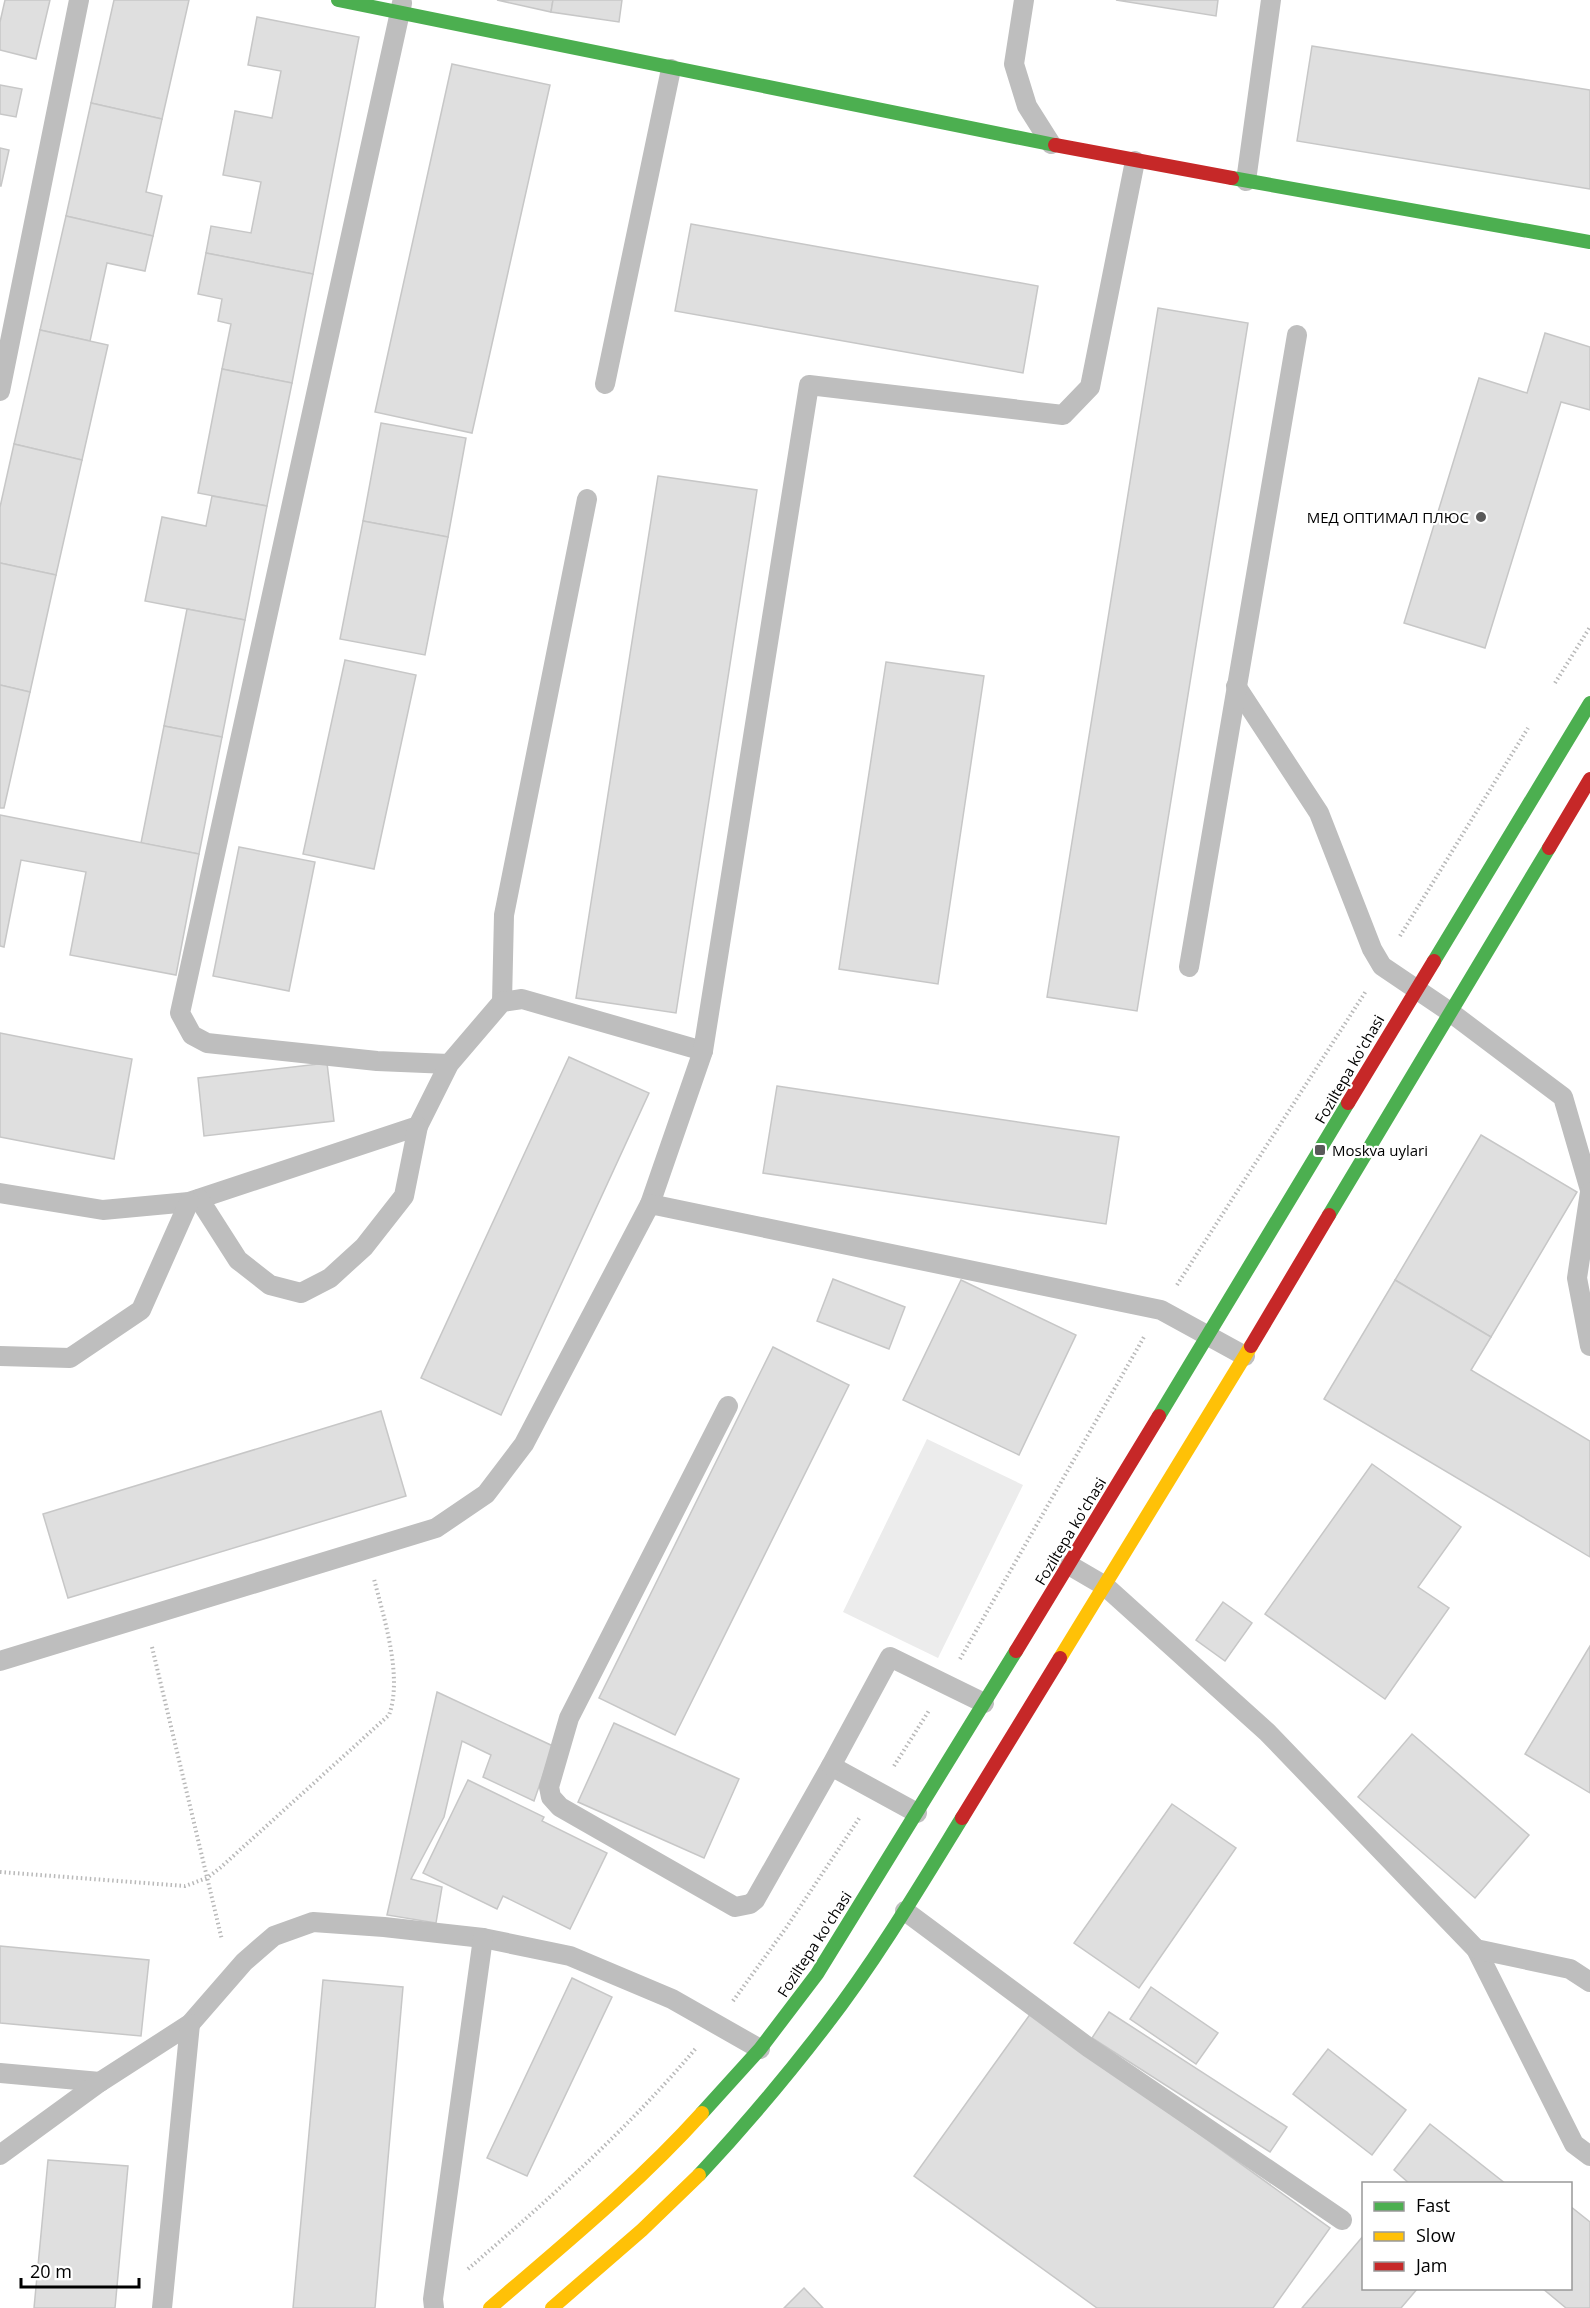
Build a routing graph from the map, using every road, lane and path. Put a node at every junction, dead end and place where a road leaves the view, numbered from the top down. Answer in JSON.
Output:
{"nodes":[{"id":1,"x":79,"y":0,"type":"edge"},
{"id":2,"x":338,"y":0,"type":"edge"},
{"id":3,"x":1024,"y":0,"type":"edge"},
{"id":4,"x":1271,"y":0,"type":"edge"},
{"id":5,"x":401,"y":7,"type":"edge"},
{"id":6,"x":672,"y":69,"type":"junction"},
{"id":7,"x":1051,"y":144,"type":"junction"},
{"id":8,"x":1135,"y":160,"type":"junction"},
{"id":9,"x":1246,"y":181,"type":"junction"},
{"id":10,"x":1590,"y":242,"type":"edge"},
{"id":11,"x":1297,"y":335,"type":"dead end"},
{"id":12,"x":605,"y":384,"type":"dead end"},
{"id":13,"x":0,"y":391,"type":"edge"},
{"id":14,"x":587,"y":499,"type":"dead end"},
{"id":15,"x":1590,"y":627,"type":"edge"},
{"id":16,"x":1236,"y":686,"type":"junction"},
{"id":17,"x":1553,"y":687,"type":"dead end"},
{"id":18,"x":1590,"y":703,"type":"edge"},
{"id":19,"x":1529,"y":727,"type":"dead end"},
{"id":20,"x":1590,"y":778,"type":"edge"},
{"id":21,"x":1382,"y":966,"type":"junction"},
{"id":22,"x":1189,"y":967,"type":"dead end"},
{"id":23,"x":1415,"y":989,"type":"junction"},
{"id":24,"x":502,"y":1002,"type":"junction"},
{"id":25,"x":1450,"y":1012,"type":"junction"},
{"id":26,"x":703,"y":1051,"type":"junction"},
{"id":27,"x":449,"y":1064,"type":"junction"},
{"id":28,"x":418,"y":1126,"type":"junction"},
{"id":29,"x":1590,"y":1191,"type":"edge"},
{"id":30,"x":0,"y":1193,"type":"edge"},
{"id":31,"x":194,"y":1201,"type":"junction"},
{"id":32,"x":650,"y":1204,"type":"junction"},
{"id":33,"x":1161,"y":1310,"type":"junction"},
{"id":34,"x":1209,"y":1335,"type":"junction"},
{"id":35,"x":1590,"y":1346,"type":"edge"},
{"id":36,"x":0,"y":1356,"type":"edge"},
{"id":37,"x":1245,"y":1356,"type":"junction"},
{"id":38,"x":728,"y":1406,"type":"dead end"},
{"id":39,"x":366,"y":1550,"type":"junction"},
{"id":40,"x":1069,"y":1565,"type":"junction"},
{"id":41,"x":1105,"y":1586,"type":"junction"},
{"id":42,"x":144,"y":1617,"type":"junction"},
{"id":43,"x":0,"y":1660,"type":"edge"},
{"id":44,"x":946,"y":1684,"type":"junction"},
{"id":45,"x":984,"y":1703,"type":"junction"},
{"id":46,"x":831,"y":1766,"type":"junction"},
{"id":47,"x":878,"y":1791,"type":"junction"},
{"id":48,"x":916,"y":1813,"type":"junction"},
{"id":49,"x":0,"y":1872,"type":"edge"},
{"id":50,"x":207,"y":1878,"type":"junction"},
{"id":51,"x":905,"y":1911,"type":"junction"},
{"id":52,"x":483,"y":1938,"type":"junction"},
{"id":53,"x":1476,"y":1949,"type":"junction"},
{"id":54,"x":231,"y":1977,"type":"junction"},
{"id":55,"x":1590,"y":1982,"type":"edge"},
{"id":56,"x":190,"y":2024,"type":"junction"},
{"id":57,"x":716,"y":2024,"type":"junction"},
{"id":58,"x":760,"y":2049,"type":"junction"},
{"id":59,"x":0,"y":2073,"type":"edge"},
{"id":60,"x":100,"y":2082,"type":"junction"},
{"id":61,"x":0,"y":2155,"type":"edge"},
{"id":62,"x":1590,"y":2157,"type":"edge"},
{"id":63,"x":1342,"y":2220,"type":"dead end"},
{"id":64,"x":433,"y":2303,"type":"edge"},
{"id":65,"x":162,"y":2308,"type":"edge"},
{"id":66,"x":490,"y":2308,"type":"edge"},
{"id":67,"x":552,"y":2308,"type":"edge"}],
"edges":[{"from":1,"to":13,"type":"lane"},
{"from":2,"to":5,"type":"main road"},
{"from":3,"to":7,"type":"lane"},
{"from":4,"to":9,"type":"lane"},
{"from":5,"to":6,"type":"main road"},
{"from":5,"to":27,"type":"lane"},
{"from":6,"to":7,"type":"main road"},
{"from":6,"to":12,"type":"lane"},
{"from":7,"to":8,"type":"main road"},
{"from":8,"to":9,"type":"main road"},
{"from":8,"to":26,"type":"lane"},
{"from":9,"to":10,"type":"main road"},
{"from":11,"to":16,"type":"lane"},
{"from":14,"to":24,"type":"lane"},
{"from":15,"to":17,"type":"path"},
{"from":16,"to":21,"type":"lane"},
{"from":16,"to":22,"type":"lane"},
{"from":18,"to":23,"type":"main road","name":"Foziltepa ko'chasi"},
{"from":19,"to":21,"type":"path"},
{"from":20,"to":25,"type":"main road"},
{"from":21,"to":23,"type":"lane"},
{"from":21,"to":33,"type":"path"},
{"from":23,"to":25,"type":"lane"},
{"from":23,"to":34,"type":"main road","name":"Foziltepa ko'chasi"},
{"from":24,"to":26,"type":"lane"},
{"from":24,"to":27,"type":"lane"},
{"from":25,"to":29,"type":"lane"},
{"from":25,"to":37,"type":"main road"},
{"from":26,"to":32,"type":"lane"},
{"from":27,"to":28,"type":"lane"},
{"from":28,"to":31,"type":"lane"},
{"from":28,"to":31,"type":"lane"},
{"from":29,"to":35,"type":"lane"},
{"from":30,"to":31,"type":"lane"},
{"from":31,"to":36,"type":"lane"},
{"from":32,"to":33,"type":"lane"},
{"from":32,"to":39,"type":"lane"},
{"from":33,"to":34,"type":"lane"},
{"from":33,"to":44,"type":"path"},
{"from":34,"to":37,"type":"lane"},
{"from":34,"to":40,"type":"main road","name":"Foziltepa ko'chasi"},
{"from":37,"to":41,"type":"main road"},
{"from":38,"to":46,"type":"lane"},
{"from":39,"to":42,"type":"lane"},
{"from":39,"to":50,"type":"path"},
{"from":40,"to":41,"type":"lane"},
{"from":40,"to":45,"type":"main road","name":"Foziltepa ko'chasi"},
{"from":41,"to":51,"type":"main road"},
{"from":41,"to":53,"type":"lane"},
{"from":42,"to":43,"type":"lane"},
{"from":42,"to":50,"type":"path"},
{"from":44,"to":45,"type":"lane"},
{"from":44,"to":46,"type":"lane"},
{"from":44,"to":47,"type":"path"},
{"from":45,"to":48,"type":"main road","name":"Foziltepa ko'chasi"},
{"from":46,"to":47,"type":"lane"},
{"from":47,"to":48,"type":"lane"},
{"from":47,"to":57,"type":"path"},
{"from":48,"to":58,"type":"main road","name":"Foziltepa ko'chasi"},
{"from":49,"to":50,"type":"path"},
{"from":50,"to":54,"type":"path"},
{"from":51,"to":63,"type":"lane"},
{"from":51,"to":67,"type":"main road"},
{"from":52,"to":54,"type":"lane"},
{"from":52,"to":57,"type":"lane"},
{"from":52,"to":64,"type":"lane"},
{"from":53,"to":55,"type":"lane"},
{"from":53,"to":62,"type":"lane"},
{"from":54,"to":56,"type":"lane"},
{"from":56,"to":60,"type":"lane"},
{"from":56,"to":65,"type":"lane"},
{"from":57,"to":58,"type":"lane"},
{"from":57,"to":64,"type":"path"},
{"from":58,"to":66,"type":"main road","name":"Foziltepa ko'chasi"},
{"from":59,"to":60,"type":"lane"},
{"from":60,"to":61,"type":"lane"}]}
